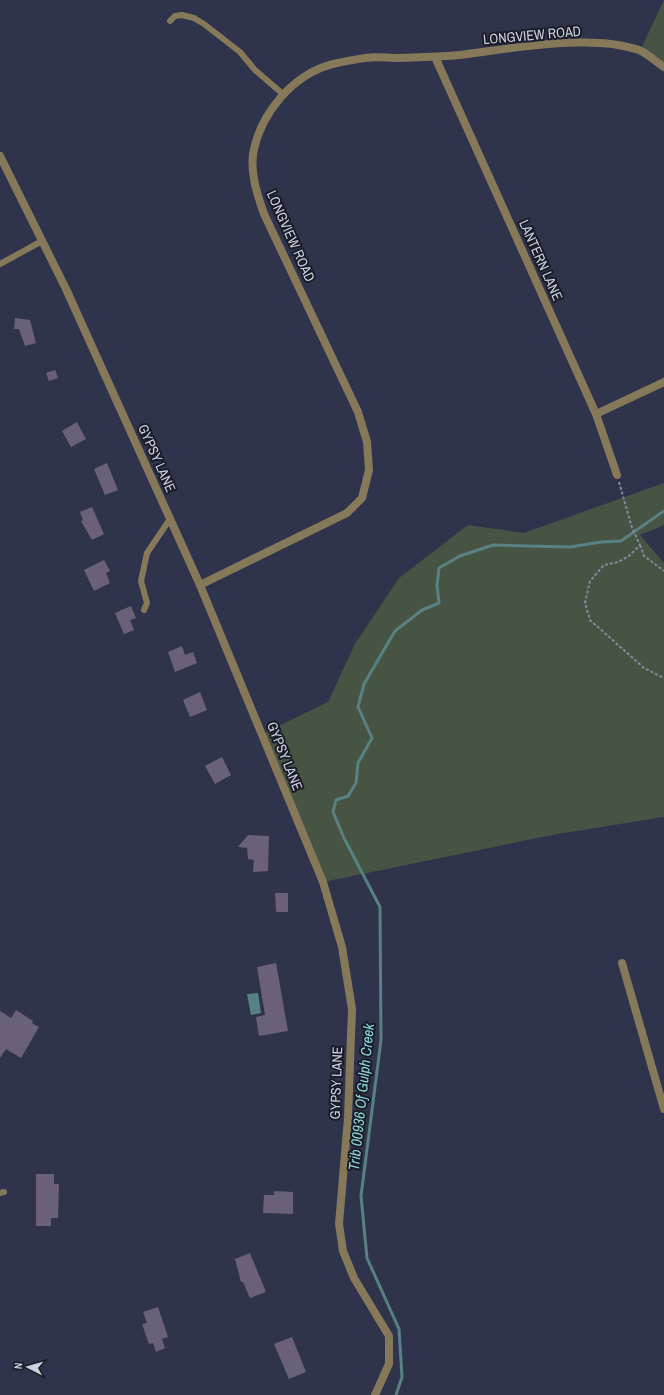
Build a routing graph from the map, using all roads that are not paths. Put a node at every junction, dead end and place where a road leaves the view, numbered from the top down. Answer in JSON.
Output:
{"nodes":[{"id":1,"x":170,"y":21,"type":"dead end"},
{"id":2,"x":435,"y":57,"type":"junction"},
{"id":3,"x":664,"y":67,"type":"edge"},
{"id":4,"x":284,"y":95,"type":"junction"},
{"id":5,"x":0,"y":156,"type":"edge"},
{"id":6,"x":42,"y":241,"type":"junction"},
{"id":7,"x":0,"y":264,"type":"edge"},
{"id":8,"x":664,"y":382,"type":"edge"},
{"id":9,"x":596,"y":414,"type":"junction"},
{"id":10,"x":618,"y":475,"type":"road end"},
{"id":11,"x":170,"y":518,"type":"junction"},
{"id":12,"x":200,"y":585,"type":"junction"},
{"id":13,"x":144,"y":610,"type":"dead end"},
{"id":14,"x":622,"y":962,"type":"dead end"},
{"id":15,"x":664,"y":1109,"type":"edge"},
{"id":16,"x":376,"y":1395,"type":"edge"}],
"edges":[{"from":1,"to":4,"type":"lane"},
{"from":2,"to":3,"type":"street","name":"LONGVIEW ROAD"},
{"from":2,"to":4,"type":"street","name":"LONGVIEW ROAD"},
{"from":2,"to":9,"type":"street","name":"LANTERN LANE"},
{"from":4,"to":12,"type":"street","name":"LONGVIEW ROAD"},
{"from":5,"to":6,"type":"street","name":"GYPSY LANE"},
{"from":6,"to":7,"type":"lane"},
{"from":6,"to":11,"type":"street","name":"GYPSY LANE"},
{"from":8,"to":9,"type":"street"},
{"from":9,"to":10,"type":"street","name":"LANTERN LANE"},
{"from":11,"to":12,"type":"street","name":"GYPSY LANE"},
{"from":11,"to":13,"type":"lane"},
{"from":12,"to":16,"type":"street","name":"GYPSY LANE"},
{"from":14,"to":15,"type":"street"}]}
